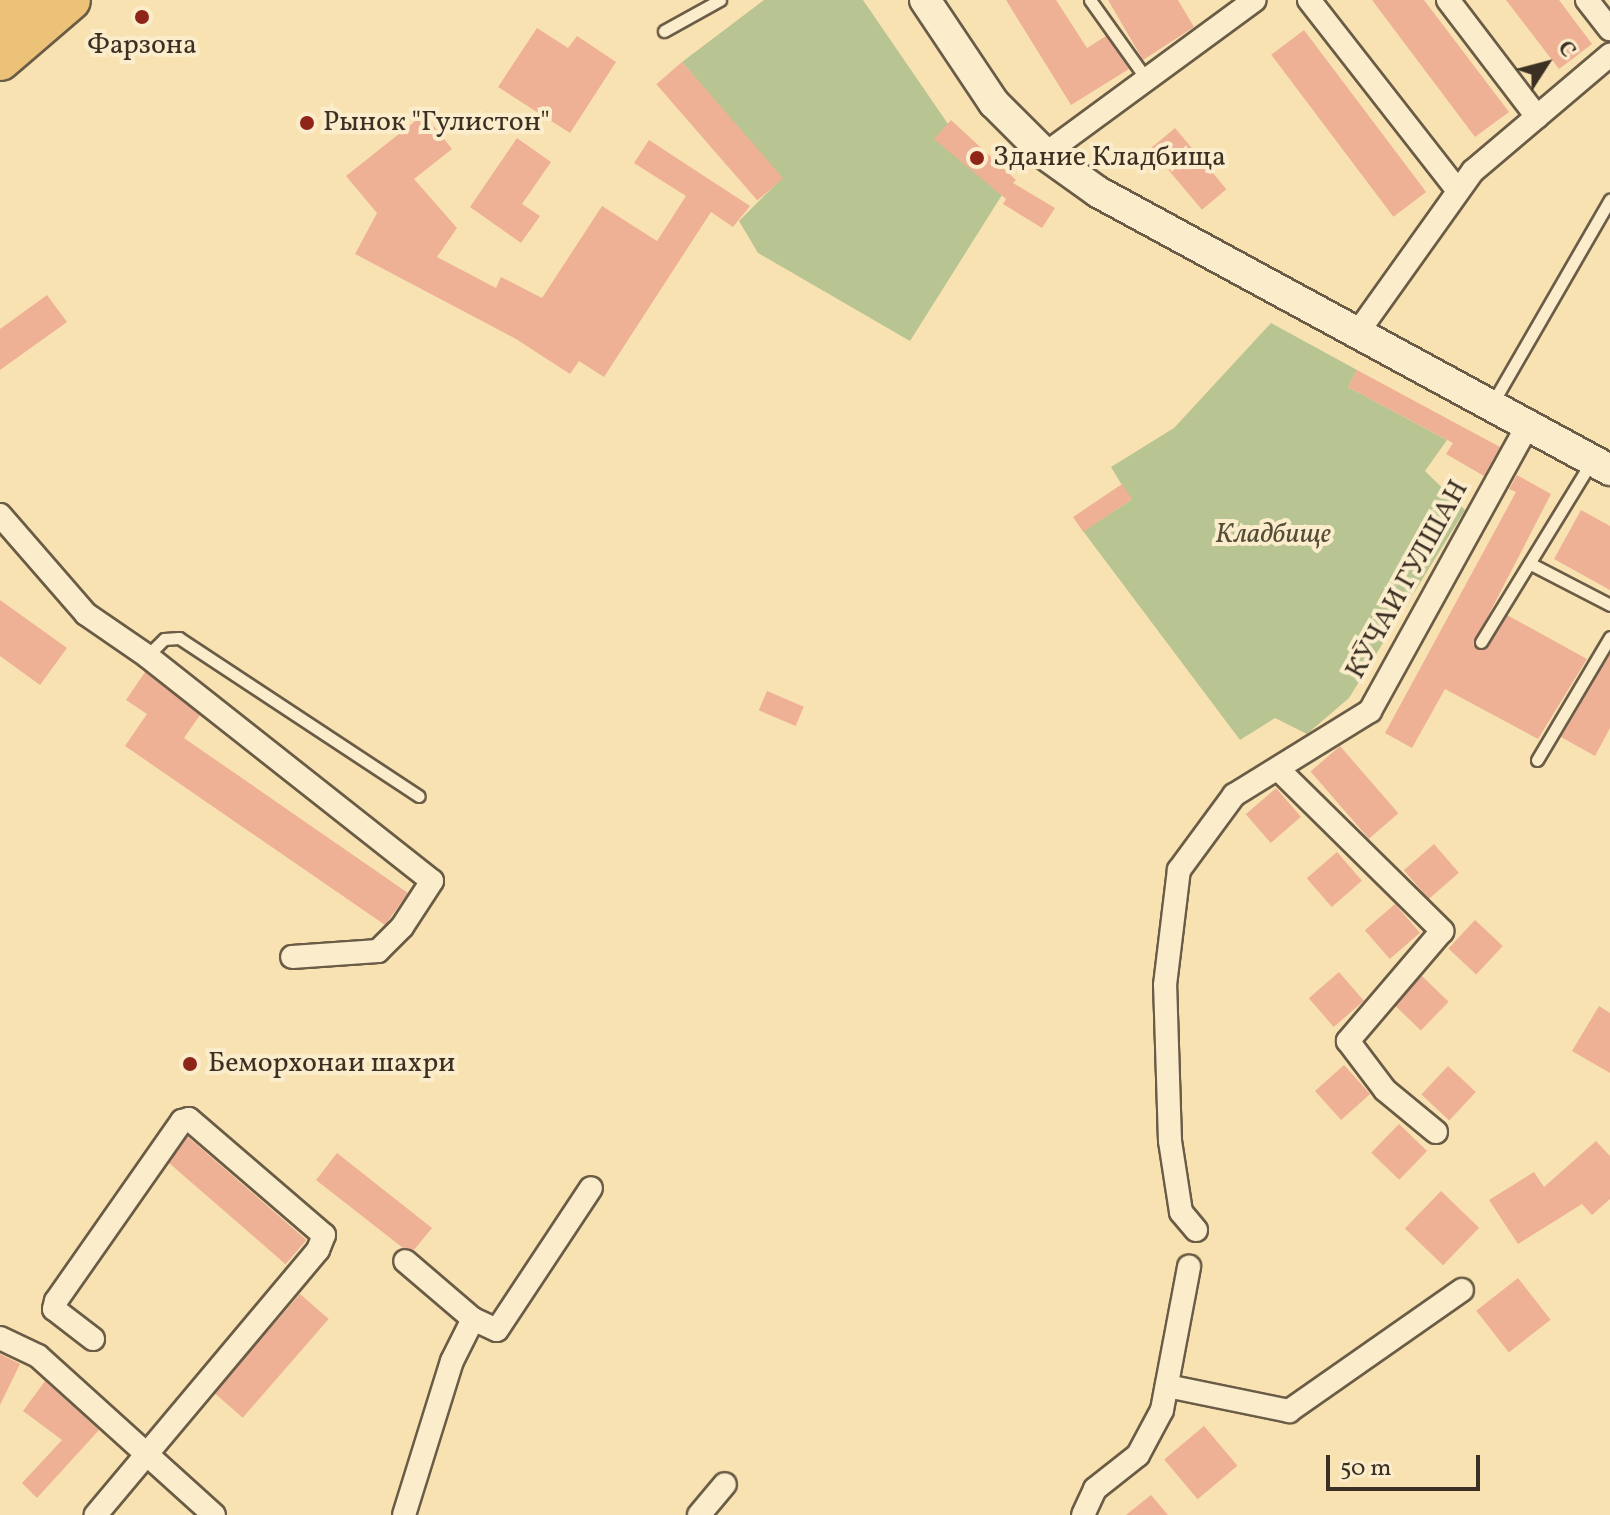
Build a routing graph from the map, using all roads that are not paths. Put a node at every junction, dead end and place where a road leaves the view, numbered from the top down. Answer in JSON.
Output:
{"nodes":[{"id":1,"x":26,"y":0,"type":"edge"},
{"id":2,"x":70,"y":0,"type":"edge"},
{"id":3,"x":720,"y":0,"type":"edge"},
{"id":4,"x":925,"y":0,"type":"edge"},
{"id":5,"x":1090,"y":0,"type":"edge"},
{"id":6,"x":1255,"y":0,"type":"edge"},
{"id":7,"x":1309,"y":0,"type":"edge"},
{"id":8,"x":1448,"y":0,"type":"edge"},
{"id":9,"x":1587,"y":0,"type":"edge"},
{"id":10,"x":0,"y":22,"type":"edge"},
{"id":11,"x":1610,"y":29,"type":"edge"},
{"id":12,"x":664,"y":31,"type":"dead end"},
{"id":13,"x":1610,"y":55,"type":"edge"},
{"id":14,"x":0,"y":60,"type":"edge"},
{"id":15,"x":1147,"y":80,"type":"junction"},
{"id":16,"x":1537,"y":117,"type":"junction"},
{"id":17,"x":1045,"y":154,"type":"junction"},
{"id":18,"x":1458,"y":191,"type":"junction"},
{"id":19,"x":1610,"y":200,"type":"edge"},
{"id":20,"x":1358,"y":332,"type":"junction"},
{"id":21,"x":1491,"y":405,"type":"junction"},
{"id":22,"x":1528,"y":425,"type":"junction"},
{"id":23,"x":1601,"y":465,"type":"edge"},
{"id":24,"x":0,"y":515,"type":"edge"},
{"id":25,"x":1531,"y":564,"type":"junction"},
{"id":26,"x":1610,"y":605,"type":"edge"},
{"id":27,"x":1610,"y":637,"type":"edge"},
{"id":28,"x":1481,"y":642,"type":"dead end"},
{"id":29,"x":147,"y":656,"type":"junction"},
{"id":30,"x":1537,"y":760,"type":"dead end"},
{"id":31,"x":1278,"y":769,"type":"junction"},
{"id":32,"x":419,"y":796,"type":"dead end"},
{"id":33,"x":292,"y":957,"type":"dead end"},
{"id":34,"x":1436,"y":1132,"type":"dead end"},
{"id":35,"x":591,"y":1188,"type":"dead end"},
{"id":36,"x":1196,"y":1230,"type":"dead end"},
{"id":37,"x":405,"y":1261,"type":"dead end"},
{"id":38,"x":1189,"y":1267,"type":"dead end"},
{"id":39,"x":1462,"y":1290,"type":"dead end"},
{"id":40,"x":473,"y":1319,"type":"junction"},
{"id":41,"x":0,"y":1338,"type":"edge"},
{"id":42,"x":93,"y":1339,"type":"dead end"},
{"id":43,"x":1167,"y":1386,"type":"junction"},
{"id":44,"x":142,"y":1455,"type":"junction"},
{"id":45,"x":725,"y":1484,"type":"dead end"},
{"id":46,"x":96,"y":1515,"type":"edge"},
{"id":47,"x":214,"y":1515,"type":"edge"},
{"id":48,"x":404,"y":1515,"type":"edge"},
{"id":49,"x":699,"y":1515,"type":"edge"},
{"id":50,"x":1083,"y":1515,"type":"edge"}],
"edges":[{"from":1,"to":10,"type":"highway"},
{"from":2,"to":14,"type":"highway"},
{"from":3,"to":12,"type":"lane"},
{"from":4,"to":17,"type":"main road"},
{"from":5,"to":15,"type":"lane"},
{"from":6,"to":15,"type":"street"},
{"from":7,"to":18,"type":"street"},
{"from":8,"to":16,"type":"street"},
{"from":9,"to":11,"type":"street"},
{"from":13,"to":16,"type":"street"},
{"from":15,"to":17,"type":"street"},
{"from":16,"to":18,"type":"street"},
{"from":17,"to":20,"type":"main road"},
{"from":18,"to":20,"type":"street"},
{"from":19,"to":21,"type":"lane"},
{"from":20,"to":21,"type":"main road"},
{"from":21,"to":22,"type":"main road"},
{"from":22,"to":23,"type":"main road"},
{"from":22,"to":31,"type":"street","name":"КӮЧАИ ГУЛШАН"},
{"from":23,"to":25,"type":"lane"},
{"from":24,"to":29,"type":"street"},
{"from":25,"to":26,"type":"lane"},
{"from":25,"to":28,"type":"lane"},
{"from":27,"to":30,"type":"lane"},
{"from":29,"to":32,"type":"lane"},
{"from":29,"to":33,"type":"street"},
{"from":31,"to":34,"type":"street"},
{"from":31,"to":36,"type":"street","name":"КӮЧАИ ГУЛШАН"},
{"from":35,"to":40,"type":"street"},
{"from":37,"to":40,"type":"street"},
{"from":38,"to":43,"type":"street"},
{"from":39,"to":43,"type":"street"},
{"from":40,"to":48,"type":"street"},
{"from":41,"to":44,"type":"street"},
{"from":42,"to":44,"type":"street"},
{"from":43,"to":50,"type":"street"},
{"from":44,"to":46,"type":"street"},
{"from":44,"to":47,"type":"street"},
{"from":45,"to":49,"type":"street"}]}
